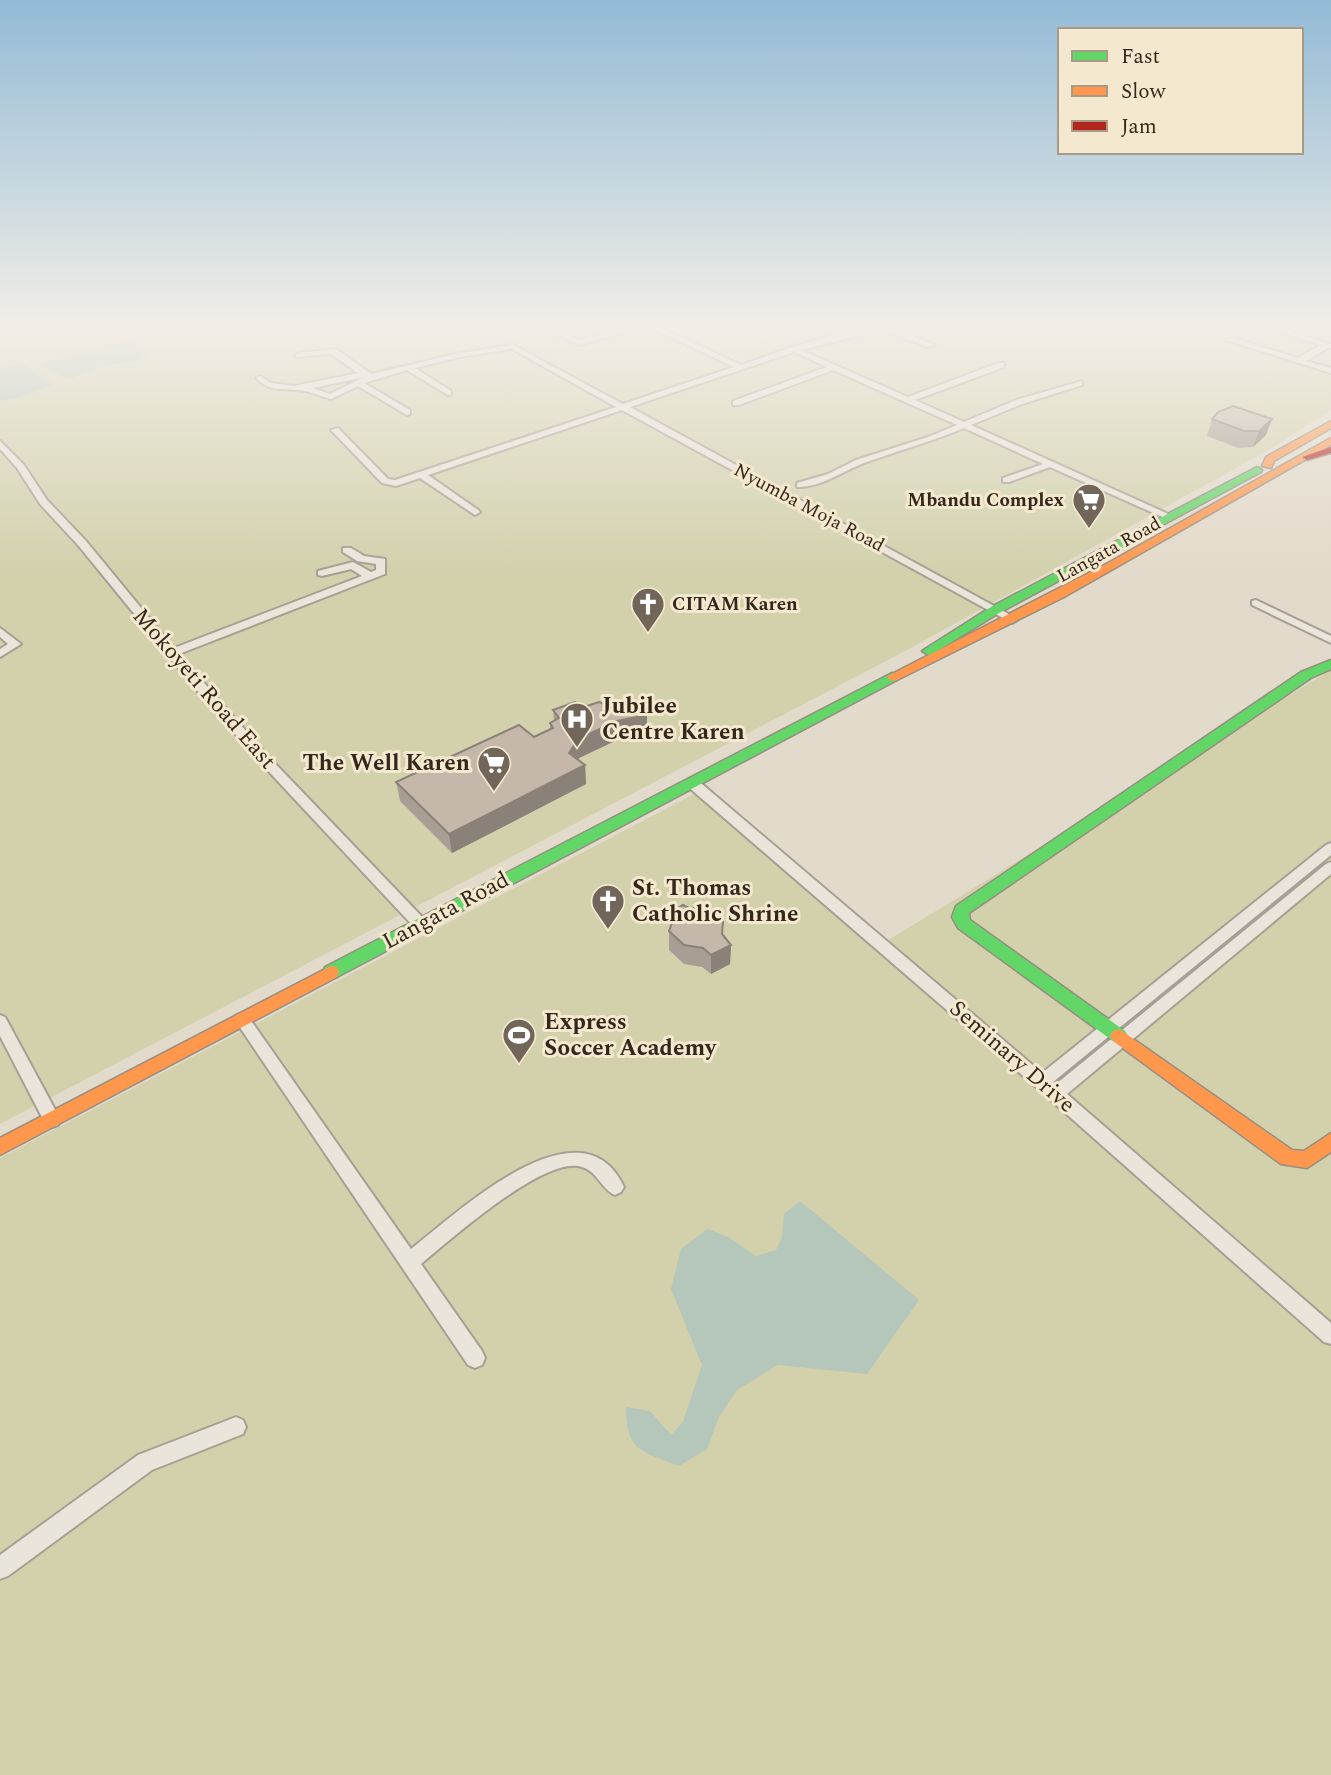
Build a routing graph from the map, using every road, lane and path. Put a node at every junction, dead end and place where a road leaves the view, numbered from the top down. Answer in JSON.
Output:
{"nodes":[{"id":1,"x":400,"y":408,"type":"edge"},
{"id":2,"x":617,"y":408,"type":"edge"},
{"id":3,"x":625,"y":408,"type":"edge"},
{"id":4,"x":925,"y":408,"type":"edge"},
{"id":5,"x":1005,"y":408,"type":"edge"},
{"id":6,"x":407,"y":412,"type":"dead end"},
{"id":7,"x":1331,"y":422,"type":"edge"},
{"id":8,"x":963,"y":425,"type":"junction"},
{"id":9,"x":335,"y":430,"type":"dead end"},
{"id":10,"x":1331,"y":432,"type":"edge"},
{"id":11,"x":1331,"y":441,"type":"edge"},
{"id":12,"x":0,"y":444,"type":"edge"},
{"id":13,"x":1331,"y":450,"type":"edge"},
{"id":14,"x":1307,"y":457,"type":"junction"},
{"id":15,"x":1050,"y":464,"type":"junction"},
{"id":16,"x":1267,"y":466,"type":"junction"},
{"id":17,"x":422,"y":475,"type":"junction"},
{"id":18,"x":1006,"y":480,"type":"dead end"},
{"id":19,"x":800,"y":485,"type":"dead end"},
{"id":20,"x":475,"y":512,"type":"dead end"},
{"id":21,"x":1170,"y":517,"type":"junction"},
{"id":22,"x":347,"y":550,"type":"dead end"},
{"id":23,"x":322,"y":573,"type":"dead end"},
{"id":24,"x":371,"y":578,"type":"junction"},
{"id":25,"x":995,"y":610,"type":"junction"},
{"id":26,"x":1012,"y":620,"type":"junction"},
{"id":27,"x":0,"y":631,"type":"edge"},
{"id":28,"x":1331,"y":631,"type":"edge"},
{"id":29,"x":1331,"y":639,"type":"edge"},
{"id":30,"x":172,"y":653,"type":"junction"},
{"id":31,"x":0,"y":654,"type":"edge"},
{"id":32,"x":1331,"y":664,"type":"edge"},
{"id":33,"x":893,"y":676,"type":"junction"},
{"id":34,"x":691,"y":782,"type":"junction"},
{"id":35,"x":1331,"y":848,"type":"edge"},
{"id":36,"x":1331,"y":867,"type":"edge"},
{"id":37,"x":420,"y":924,"type":"junction"},
{"id":38,"x":243,"y":1019,"type":"junction"},
{"id":39,"x":0,"y":1021,"type":"edge"},
{"id":40,"x":1116,"y":1032,"type":"junction"},
{"id":41,"x":4,"y":1040,"type":"edge"},
{"id":42,"x":1042,"y":1082,"type":"junction"},
{"id":43,"x":1056,"y":1094,"type":"junction"},
{"id":44,"x":52,"y":1120,"type":"junction"},
{"id":45,"x":1331,"y":1141,"type":"edge"},
{"id":46,"x":0,"y":1147,"type":"edge"},
{"id":47,"x":615,"y":1187,"type":"dead end"},
{"id":48,"x":409,"y":1262,"type":"junction"},
{"id":49,"x":1331,"y":1335,"type":"edge"},
{"id":50,"x":475,"y":1358,"type":"dead end"},
{"id":51,"x":236,"y":1427,"type":"dead end"},
{"id":52,"x":0,"y":1568,"type":"edge"}],
"edges":[{"from":1,"to":6,"type":"street"},
{"from":2,"to":17,"type":"street"},
{"from":3,"to":25,"type":"street","name":"Nyumba Moja Road"},
{"from":4,"to":8,"type":"street"},
{"from":5,"to":8,"type":"street"},
{"from":7,"to":16,"type":"main road"},
{"from":8,"to":15,"type":"street"},
{"from":8,"to":19,"type":"street"},
{"from":9,"to":17,"type":"street"},
{"from":10,"to":16,"type":"main road","name":"Langata Road"},
{"from":11,"to":14,"type":"main road","name":"Langata Road"},
{"from":12,"to":30,"type":"street","name":"Mokoyeti Road East"},
{"from":13,"to":14,"type":"main road"},
{"from":14,"to":26,"type":"main road","name":"Langata Road"},
{"from":15,"to":18,"type":"street"},
{"from":15,"to":21,"type":"street"},
{"from":16,"to":21,"type":"main road","name":"Langata Road"},
{"from":17,"to":20,"type":"street"},
{"from":21,"to":25,"type":"main road","name":"Langata Road"},
{"from":22,"to":24,"type":"street"},
{"from":23,"to":24,"type":"street"},
{"from":24,"to":30,"type":"street"},
{"from":25,"to":26,"type":"street","name":"Nyumba Moja Road"},
{"from":25,"to":33,"type":"main road","name":"Langata Road"},
{"from":26,"to":33,"type":"main road","name":"Langata Road"},
{"from":27,"to":31,"type":"street"},
{"from":28,"to":29,"type":"street"},
{"from":30,"to":37,"type":"street","name":"Mokoyeti Road East"},
{"from":32,"to":40,"type":"main road"},
{"from":33,"to":34,"type":"main road","name":"Langata Road"},
{"from":34,"to":37,"type":"main road","name":"Langata Road"},
{"from":34,"to":42,"type":"street","name":"Seminary Drive"},
{"from":35,"to":40,"type":"street"},
{"from":36,"to":40,"type":"street"},
{"from":37,"to":38,"type":"main road","name":"Langata Road"},
{"from":38,"to":44,"type":"main road","name":"Langata Road"},
{"from":38,"to":48,"type":"street"},
{"from":39,"to":41,"type":"street"},
{"from":40,"to":42,"type":"street"},
{"from":40,"to":43,"type":"street"},
{"from":40,"to":45,"type":"main road"},
{"from":41,"to":44,"type":"street"},
{"from":42,"to":43,"type":"street","name":"Seminary Drive"},
{"from":43,"to":49,"type":"street","name":"Seminary Drive"},
{"from":44,"to":46,"type":"main road","name":"Langata Road"},
{"from":47,"to":48,"type":"street"},
{"from":48,"to":50,"type":"street"},
{"from":51,"to":52,"type":"street"}]}
